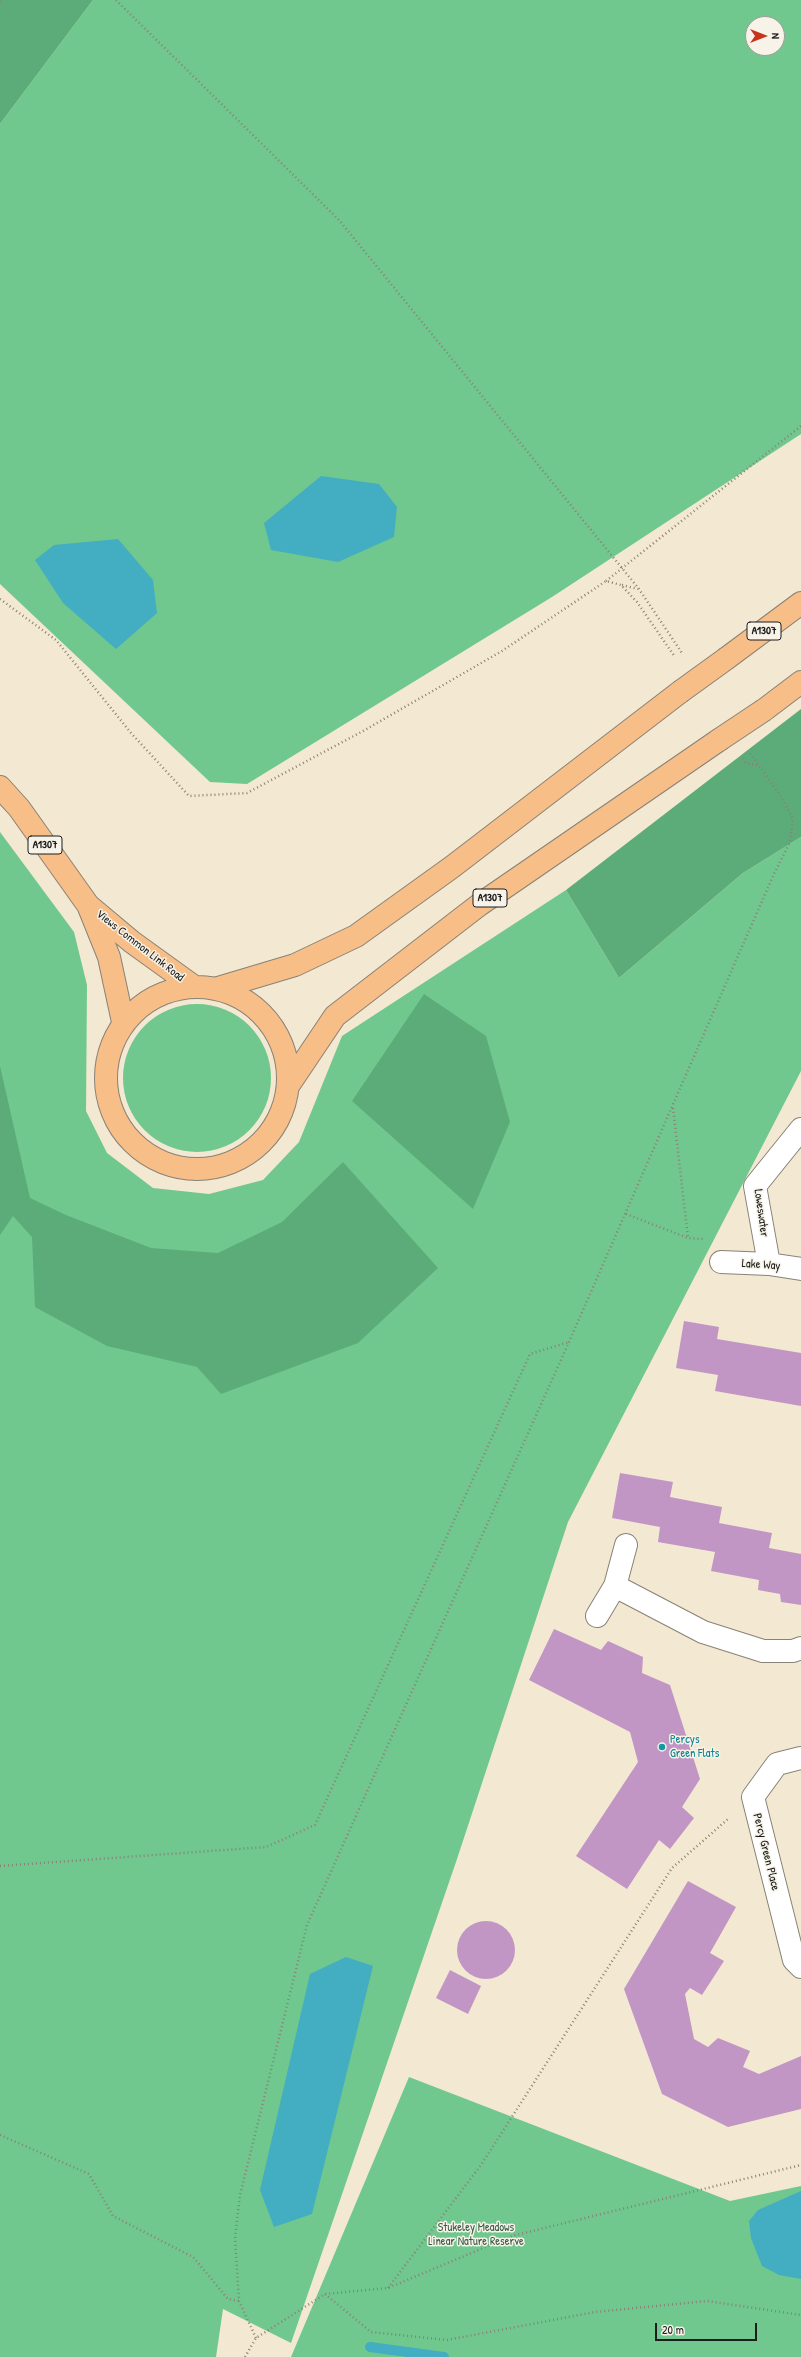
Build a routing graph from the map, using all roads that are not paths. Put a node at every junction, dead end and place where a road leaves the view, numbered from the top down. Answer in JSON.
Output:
{"nodes":[{"id":1,"x":801,"y":603,"type":"edge"},
{"id":2,"x":801,"y":682,"type":"edge"},
{"id":3,"x":0,"y":786,"type":"edge"},
{"id":4,"x":88,"y":906,"type":"junction"},
{"id":5,"x":193,"y":986,"type":"junction"},
{"id":6,"x":218,"y":988,"type":"junction"},
{"id":7,"x":123,"y":1022,"type":"junction"},
{"id":8,"x":288,"y":1086,"type":"junction"},
{"id":9,"x":801,"y":1129,"type":"edge"},
{"id":10,"x":721,"y":1262,"type":"road end"},
{"id":11,"x":770,"y":1264,"type":"junction"},
{"id":12,"x":801,"y":1269,"type":"edge"},
{"id":13,"x":626,"y":1545,"type":"dead end"},
{"id":14,"x":615,"y":1586,"type":"junction"},
{"id":15,"x":597,"y":1616,"type":"dead end"},
{"id":16,"x":801,"y":1648,"type":"edge"},
{"id":17,"x":801,"y":1758,"type":"edge"},
{"id":18,"x":801,"y":1967,"type":"edge"}],
"edges":[{"from":1,"to":6,"type":"main road","number":"A1307","bridge":true},
{"from":2,"to":8,"type":"main road","number":"A1307","bridge":true},
{"from":3,"to":4,"type":"main road","name":"Views Common Link Road","number":"A1307"},
{"from":4,"to":5,"type":"main road","name":"Views Common Link Road","number":"A1307"},
{"from":4,"to":7,"type":"main road","name":"Views Common Link Road","number":"A1307"},
{"from":5,"to":6,"type":"main road"},
{"from":5,"to":7,"type":"main road"},
{"from":6,"to":8,"type":"main road"},
{"from":7,"to":8,"type":"main road"},
{"from":9,"to":11,"type":"street","name":"Loweswater"},
{"from":10,"to":11,"type":"street","name":"Lake Way"},
{"from":11,"to":12,"type":"street","name":"Lake Way"},
{"from":13,"to":14,"type":"street"},
{"from":14,"to":15,"type":"street"},
{"from":14,"to":16,"type":"street"},
{"from":17,"to":18,"type":"street","name":"Percy Green Place"}]}
